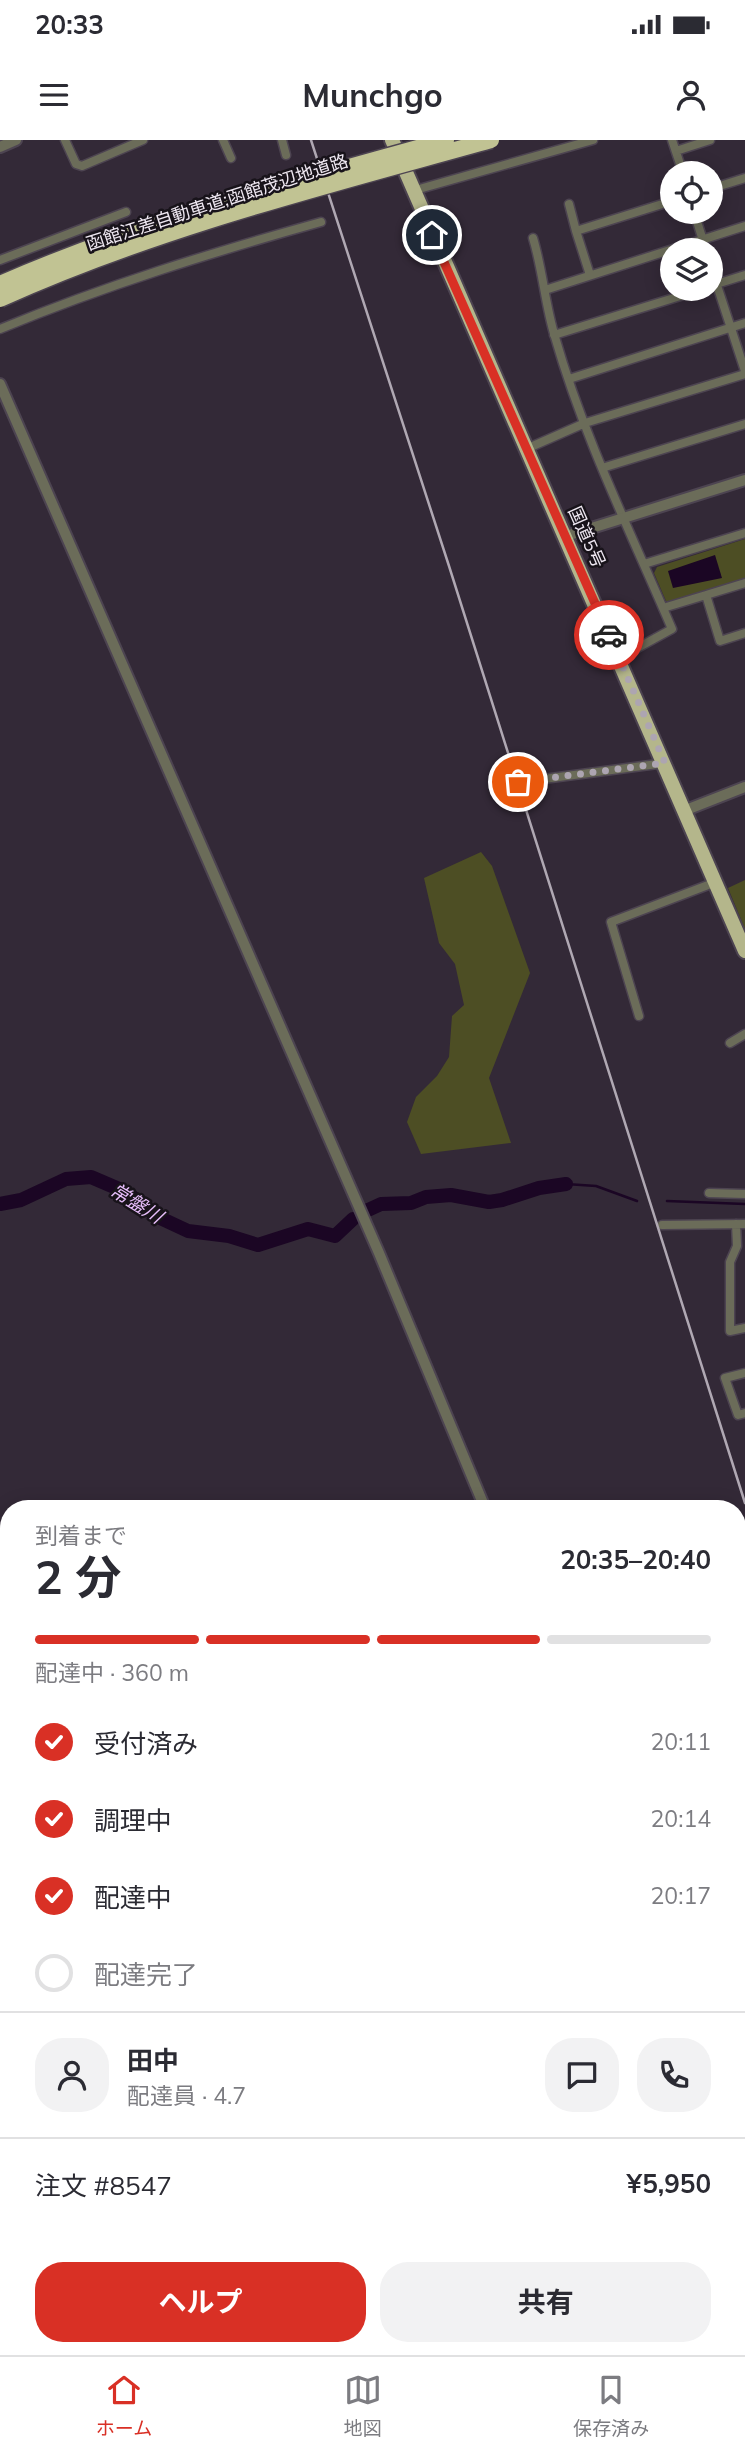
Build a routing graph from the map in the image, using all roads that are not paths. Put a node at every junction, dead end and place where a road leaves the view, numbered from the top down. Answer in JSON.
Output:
{"nodes":[{"id":1,"x":16,"y":140,"type":"edge"},
{"id":2,"x":65,"y":140,"type":"edge"},
{"id":3,"x":143,"y":140,"type":"edge"},
{"id":4,"x":223,"y":140,"type":"edge"},
{"id":5,"x":282,"y":140,"type":"edge"},
{"id":6,"x":392,"y":140,"type":"edge"},
{"id":7,"x":446,"y":140,"type":"edge"},
{"id":8,"x":491,"y":140,"type":"edge"},
{"id":9,"x":556,"y":140,"type":"edge"},
{"id":10,"x":593,"y":140,"type":"edge"},
{"id":11,"x":672,"y":140,"type":"edge"},
{"id":12,"x":709,"y":140,"type":"edge"},
{"id":13,"x":0,"y":147,"type":"edge"},
{"id":14,"x":559,"y":150,"type":"junction"},
{"id":15,"x":676,"y":151,"type":"junction"},
{"id":16,"x":286,"y":155,"type":"dead end"},
{"id":17,"x":231,"y":158,"type":"dead end"},
{"id":18,"x":679,"y":161,"type":"edge"},
{"id":19,"x":745,"y":178,"type":"edge"},
{"id":20,"x":723,"y":185,"type":"edge"},
{"id":21,"x":412,"y":191,"type":"junction"},
{"id":22,"x":569,"y":204,"type":"dead end"},
{"id":23,"x":660,"y":205,"type":"edge"},
{"id":24,"x":127,"y":212,"type":"dead end"},
{"id":25,"x":321,"y":222,"type":"dead end"},
{"id":26,"x":745,"y":226,"type":"edge"},
{"id":27,"x":576,"y":231,"type":"junction"},
{"id":28,"x":533,"y":238,"type":"dead end"},
{"id":29,"x":706,"y":238,"type":"edge"},
{"id":30,"x":660,"y":253,"type":"edge"},
{"id":31,"x":0,"y":260,"type":"edge"},
{"id":32,"x":590,"y":275,"type":"junction"},
{"id":33,"x":745,"y":275,"type":"edge"},
{"id":34,"x":723,"y":283,"type":"edge"},
{"id":35,"x":0,"y":284,"type":"edge"},
{"id":36,"x":545,"y":290,"type":"junction"},
{"id":37,"x":0,"y":299,"type":"edge"},
{"id":38,"x":664,"y":301,"type":"edge"},
{"id":39,"x":720,"y":301,"type":"edge"},
{"id":40,"x":745,"y":323,"type":"edge"},
{"id":41,"x":731,"y":328,"type":"junction"},
{"id":42,"x":0,"y":330,"type":"edge"},
{"id":43,"x":554,"y":335,"type":"junction"},
{"id":44,"x":745,"y":372,"type":"edge"},
{"id":45,"x":569,"y":379,"type":"junction"},
{"id":46,"x":0,"y":384,"type":"edge"},
{"id":47,"x":585,"y":423,"type":"junction"},
{"id":48,"x":745,"y":424,"type":"edge"},
{"id":49,"x":526,"y":449,"type":"junction"},
{"id":50,"x":602,"y":468,"type":"junction"},
{"id":51,"x":745,"y":480,"type":"edge"},
{"id":52,"x":623,"y":518,"type":"junction"},
{"id":53,"x":745,"y":533,"type":"edge"},
{"id":54,"x":566,"y":536,"type":"junction"},
{"id":55,"x":644,"y":564,"type":"junction"},
{"id":56,"x":745,"y":583,"type":"edge"},
{"id":57,"x":706,"y":595,"type":"junction"},
{"id":58,"x":663,"y":608,"type":"junction"},
{"id":59,"x":745,"y":633,"type":"edge"},
{"id":60,"x":619,"y":658,"type":"junction"},
{"id":61,"x":665,"y":763,"type":"junction"},
{"id":62,"x":513,"y":783,"type":"dead end"},
{"id":63,"x":745,"y":787,"type":"edge"},
{"id":64,"x":686,"y":810,"type":"junction"},
{"id":65,"x":716,"y":881,"type":"junction"},
{"id":66,"x":745,"y":951,"type":"edge"},
{"id":67,"x":639,"y":1016,"type":"dead end"},
{"id":68,"x":745,"y":1034,"type":"edge"},
{"id":69,"x":730,"y":1043,"type":"dead end"},
{"id":70,"x":709,"y":1193,"type":"dead end"},
{"id":71,"x":745,"y":1194,"type":"edge"},
{"id":72,"x":741,"y":1224,"type":"edge"},
{"id":73,"x":662,"y":1225,"type":"dead end"},
{"id":74,"x":745,"y":1328,"type":"edge"},
{"id":75,"x":745,"y":1373,"type":"edge"},
{"id":76,"x":745,"y":1413,"type":"edge"},
{"id":77,"x":482,"y":1500,"type":"edge"}],
"edges":[{"from":1,"to":13,"type":"street"},
{"from":2,"to":3,"type":"street"},
{"from":4,"to":17,"type":"street"},
{"from":5,"to":16,"type":"street"},
{"from":6,"to":21,"type":"highway","name":"国道5号"},
{"from":7,"to":35,"type":"highway","name":"函館江差自動車道;函館茂辺地道路","bridge":true},
{"from":8,"to":37,"type":"highway","name":"函館江差自動車道;函館茂辺地道路","bridge":true},
{"from":9,"to":14,"type":"street"},
{"from":10,"to":14,"type":"street"},
{"from":11,"to":15,"type":"street"},
{"from":12,"to":15,"type":"street"},
{"from":14,"to":21,"type":"street"},
{"from":15,"to":18,"type":"street"},
{"from":19,"to":20,"type":"street"},
{"from":21,"to":49,"type":"highway","name":"国道5号"},
{"from":22,"to":27,"type":"street"},
{"from":23,"to":27,"type":"street"},
{"from":24,"to":31,"type":"street"},
{"from":25,"to":42,"type":"street"},
{"from":26,"to":29,"type":"street"},
{"from":27,"to":32,"type":"street"},
{"from":28,"to":36,"type":"street"},
{"from":30,"to":32,"type":"street"},
{"from":32,"to":36,"type":"street"},
{"from":33,"to":34,"type":"street"},
{"from":36,"to":43,"type":"street"},
{"from":38,"to":43,"type":"street"},
{"from":39,"to":41,"type":"street"},
{"from":40,"to":41,"type":"street"},
{"from":41,"to":44,"type":"street"},
{"from":41,"to":45,"type":"street"},
{"from":43,"to":45,"type":"street"},
{"from":44,"to":47,"type":"street"},
{"from":45,"to":47,"type":"street"},
{"from":46,"to":77,"type":"street"},
{"from":47,"to":49,"type":"street"},
{"from":47,"to":50,"type":"street"},
{"from":48,"to":50,"type":"street"},
{"from":49,"to":54,"type":"highway","name":"国道5号"},
{"from":50,"to":52,"type":"street"},
{"from":51,"to":52,"type":"street"},
{"from":52,"to":54,"type":"street"},
{"from":52,"to":55,"type":"street"},
{"from":53,"to":55,"type":"street"},
{"from":54,"to":60,"type":"highway","name":"国道5号"},
{"from":55,"to":58,"type":"street"},
{"from":56,"to":57,"type":"street"},
{"from":57,"to":58,"type":"street"},
{"from":57,"to":59,"type":"street"},
{"from":58,"to":60,"type":"street"},
{"from":60,"to":61,"type":"highway","name":"国道5号"},
{"from":61,"to":62,"type":"street"},
{"from":61,"to":64,"type":"highway","name":"国道5号"},
{"from":63,"to":64,"type":"street"},
{"from":64,"to":65,"type":"highway","name":"国道5号"},
{"from":65,"to":66,"type":"highway","name":"国道5号"},
{"from":65,"to":67,"type":"street"},
{"from":68,"to":69,"type":"street"},
{"from":70,"to":71,"type":"street"},
{"from":72,"to":73,"type":"street"},
{"from":72,"to":74,"type":"street"},
{"from":75,"to":76,"type":"street"}]}
